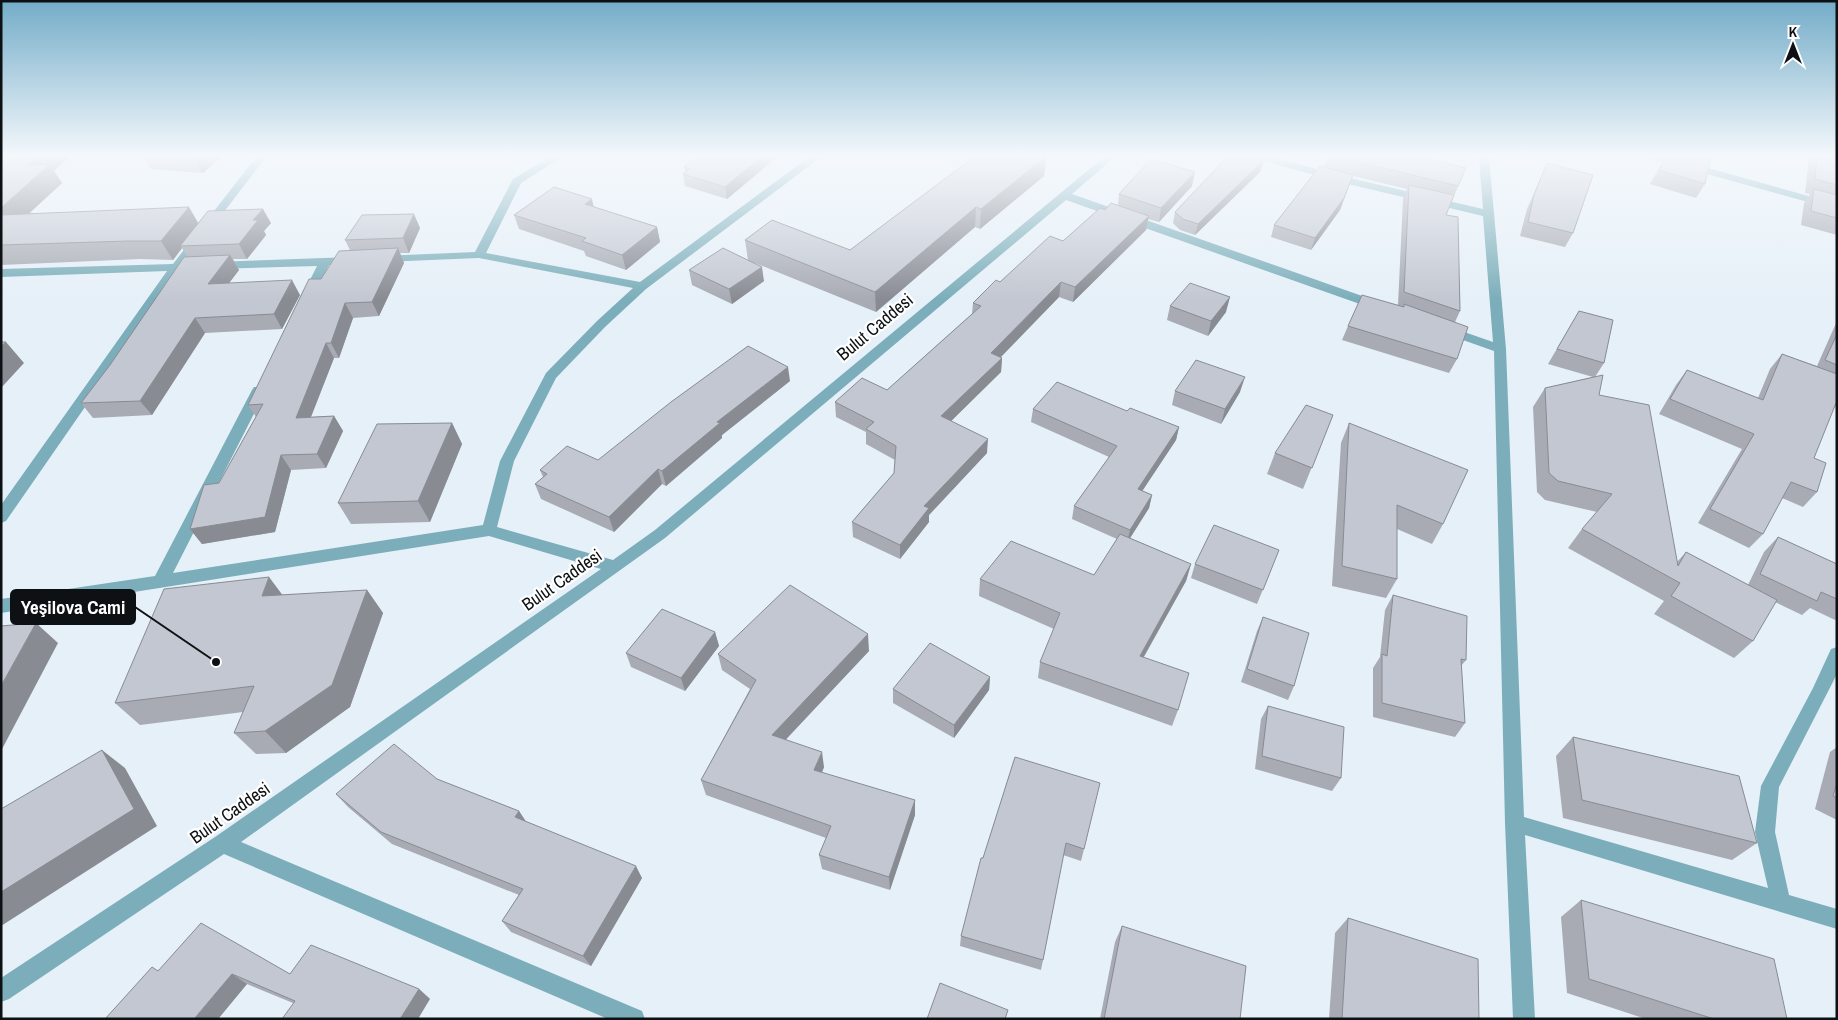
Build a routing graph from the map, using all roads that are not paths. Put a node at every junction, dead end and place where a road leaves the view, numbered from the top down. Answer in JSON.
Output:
{"nodes":[{"id":1,"x":225,"y":205,"type":"edge"},
{"id":2,"x":505,"y":205,"type":"edge"},
{"id":3,"x":752,"y":205,"type":"edge"},
{"id":4,"x":1052,"y":205,"type":"edge"},
{"id":5,"x":1090,"y":205,"type":"edge"},
{"id":6,"x":1449,"y":205,"type":"edge"},
{"id":7,"x":1488,"y":205,"type":"edge"},
{"id":8,"x":1489,"y":214,"type":"junction"},
{"id":9,"x":479,"y":255,"type":"junction"},
{"id":10,"x":325,"y":262,"type":"junction"},
{"id":11,"x":176,"y":267,"type":"junction"},
{"id":12,"x":1,"y":273,"type":"edge"},
{"id":13,"x":642,"y":286,"type":"junction"},
{"id":14,"x":303,"y":305,"type":"edge"},
{"id":15,"x":1389,"y":310,"type":"edge"},
{"id":16,"x":1435,"y":326,"type":"edge"},
{"id":17,"x":1500,"y":349,"type":"junction"},
{"id":18,"x":267,"y":374,"type":"edge"},
{"id":19,"x":1,"y":517,"type":"edge"},
{"id":20,"x":489,"y":530,"type":"junction"},
{"id":21,"x":615,"y":567,"type":"junction"},
{"id":22,"x":160,"y":582,"type":"junction"},
{"id":23,"x":1,"y":606,"type":"edge"},
{"id":24,"x":1837,"y":654,"type":"edge"},
{"id":25,"x":1515,"y":824,"type":"junction"},
{"id":26,"x":222,"y":844,"type":"junction"},
{"id":27,"x":1781,"y":902,"type":"junction"},
{"id":28,"x":1837,"y":919,"type":"edge"},
{"id":29,"x":1,"y":991,"type":"edge"},
{"id":30,"x":634,"y":1019,"type":"edge"},
{"id":31,"x":1524,"y":1019,"type":"edge"}],
"edges":[{"from":1,"to":11,"type":"street"},
{"from":2,"to":9,"type":"street"},
{"from":3,"to":13,"type":"street"},
{"from":4,"to":21,"type":"street","name":"Bulut Caddesi"},
{"from":5,"to":15,"type":"street"},
{"from":6,"to":8,"type":"street"},
{"from":7,"to":8,"type":"street"},
{"from":8,"to":17,"type":"street"},
{"from":9,"to":10,"type":"street"},
{"from":9,"to":13,"type":"street"},
{"from":10,"to":11,"type":"street"},
{"from":10,"to":14,"type":"street"},
{"from":11,"to":12,"type":"street"},
{"from":11,"to":19,"type":"street"},
{"from":13,"to":20,"type":"street"},
{"from":16,"to":17,"type":"street"},
{"from":17,"to":25,"type":"street"},
{"from":18,"to":22,"type":"street"},
{"from":20,"to":21,"type":"street"},
{"from":20,"to":22,"type":"street"},
{"from":21,"to":26,"type":"street","name":"Bulut Caddesi"},
{"from":22,"to":23,"type":"street"},
{"from":24,"to":27,"type":"street"},
{"from":25,"to":27,"type":"street"},
{"from":25,"to":31,"type":"street"},
{"from":26,"to":29,"type":"street","name":"Bulut Caddesi"},
{"from":26,"to":30,"type":"street"},
{"from":27,"to":28,"type":"street"}]}
